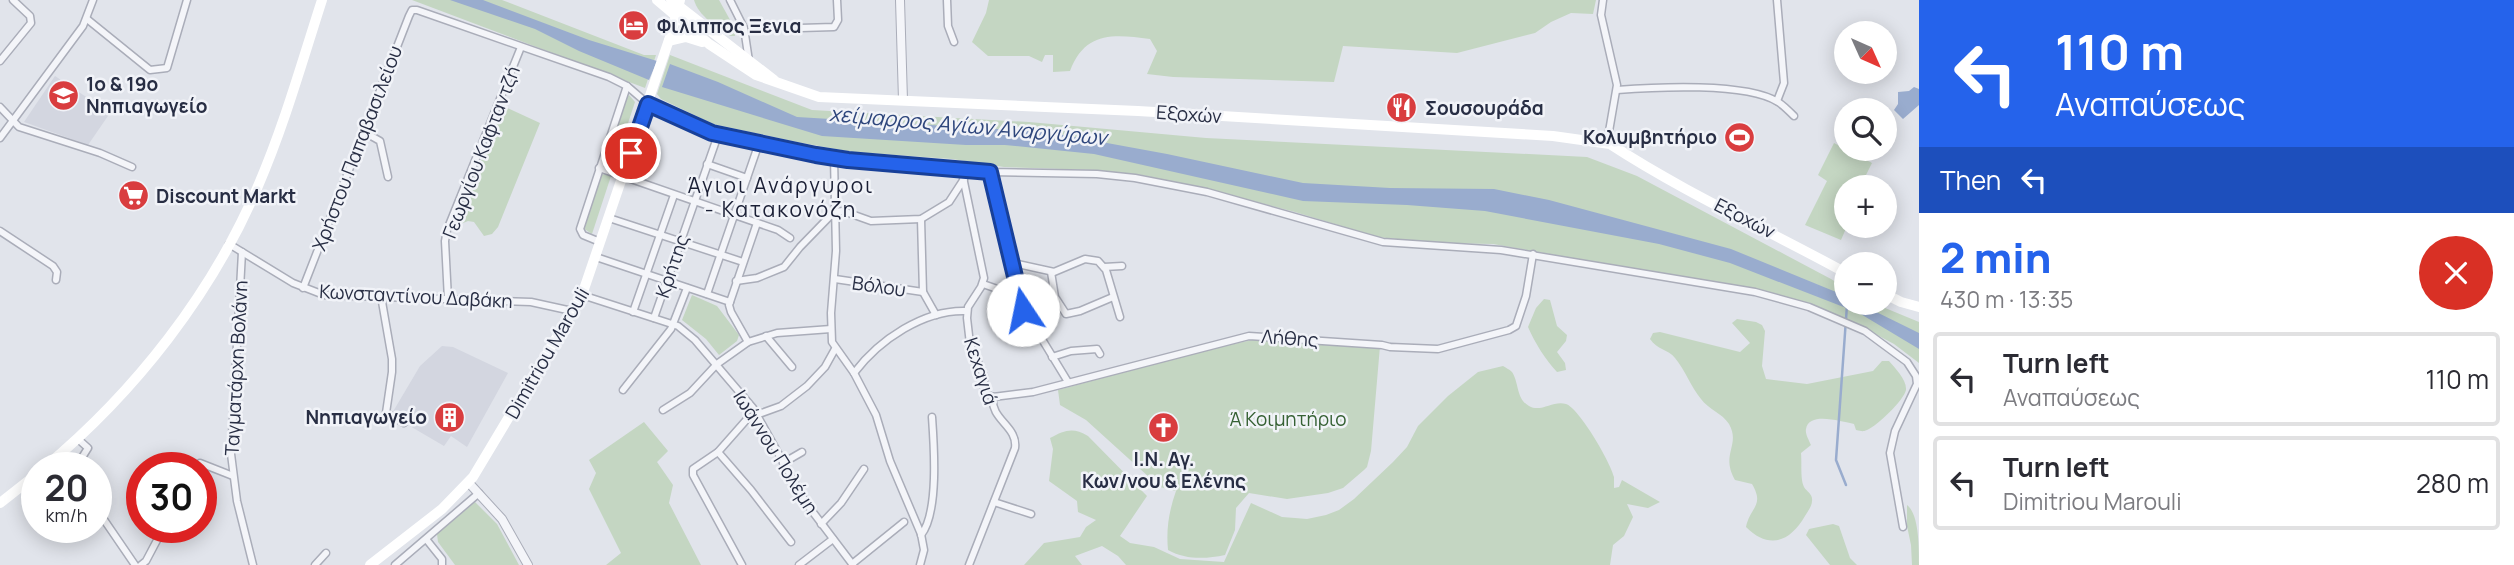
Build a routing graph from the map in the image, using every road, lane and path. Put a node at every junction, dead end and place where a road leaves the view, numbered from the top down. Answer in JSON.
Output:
{"nodes":[{"id":1,"x":13,"y":0,"type":"edge"},
{"id":2,"x":93,"y":0,"type":"edge"},
{"id":3,"x":187,"y":0,"type":"edge"},
{"id":4,"x":322,"y":0,"type":"edge"},
{"id":5,"x":657,"y":0,"type":"edge"},
{"id":6,"x":730,"y":0,"type":"edge"},
{"id":7,"x":838,"y":0,"type":"edge"},
{"id":8,"x":900,"y":0,"type":"edge"},
{"id":9,"x":947,"y":0,"type":"edge"},
{"id":10,"x":1603,"y":0,"type":"edge"},
{"id":11,"x":1777,"y":0,"type":"edge"},
{"id":12,"x":677,"y":6,"type":"edge"},
{"id":13,"x":87,"y":19,"type":"junction"},
{"id":14,"x":800,"y":28,"type":"dead end"},
{"id":15,"x":747,"y":39,"type":"junction"},
{"id":16,"x":669,"y":41,"type":"junction"},
{"id":17,"x":954,"y":42,"type":"dead end"},
{"id":18,"x":709,"y":44,"type":"junction"},
{"id":19,"x":521,"y":47,"type":"junction"},
{"id":20,"x":732,"y":49,"type":"junction"},
{"id":21,"x":3,"y":52,"type":"edge"},
{"id":22,"x":0,"y":61,"type":"edge"},
{"id":23,"x":749,"y":61,"type":"junction"},
{"id":24,"x":756,"y":75,"type":"junction"},
{"id":25,"x":774,"y":80,"type":"junction"},
{"id":26,"x":626,"y":86,"type":"junction"},
{"id":27,"x":1617,"y":90,"type":"junction"},
{"id":28,"x":649,"y":99,"type":"junction"},
{"id":29,"x":903,"y":100,"type":"junction"},
{"id":30,"x":1777,"y":101,"type":"junction"},
{"id":31,"x":0,"y":107,"type":"edge"},
{"id":32,"x":1794,"y":116,"type":"dead end"},
{"id":33,"x":12,"y":121,"type":"junction"},
{"id":34,"x":364,"y":132,"type":"junction"},
{"id":35,"x":718,"y":135,"type":"junction"},
{"id":36,"x":0,"y":138,"type":"edge"},
{"id":37,"x":759,"y":143,"type":"junction"},
{"id":38,"x":1607,"y":143,"type":"junction"},
{"id":39,"x":834,"y":158,"type":"junction"},
{"id":40,"x":708,"y":164,"type":"junction"},
{"id":41,"x":132,"y":167,"type":"dead end"},
{"id":42,"x":599,"y":168,"type":"junction"},
{"id":43,"x":959,"y":169,"type":"junction"},
{"id":44,"x":990,"y":172,"type":"junction"},
{"id":45,"x":388,"y":177,"type":"dead end"},
{"id":46,"x":623,"y":177,"type":"junction"},
{"id":47,"x":747,"y":178,"type":"junction"},
{"id":48,"x":964,"y":179,"type":"junction"},
{"id":49,"x":674,"y":195,"type":"junction"},
{"id":50,"x":694,"y":202,"type":"junction"},
{"id":51,"x":836,"y":212,"type":"junction"},
{"id":52,"x":734,"y":215,"type":"junction"},
{"id":53,"x":609,"y":218,"type":"junction"},
{"id":54,"x":920,"y":219,"type":"junction"},
{"id":55,"x":757,"y":223,"type":"junction"},
{"id":56,"x":0,"y":231,"type":"edge"},
{"id":57,"x":660,"y":234,"type":"junction"},
{"id":58,"x":790,"y":238,"type":"dead end"},
{"id":59,"x":681,"y":241,"type":"junction"},
{"id":60,"x":601,"y":242,"type":"junction"},
{"id":61,"x":229,"y":244,"type":"junction"},
{"id":62,"x":242,"y":252,"type":"junction"},
{"id":63,"x":1533,"y":254,"type":"junction"},
{"id":64,"x":721,"y":255,"type":"junction"},
{"id":65,"x":596,"y":257,"type":"junction"},
{"id":66,"x":743,"y":262,"type":"junction"},
{"id":67,"x":1013,"y":263,"type":"junction"},
{"id":68,"x":1122,"y":266,"type":"dead end"},
{"id":69,"x":1834,"y":266,"type":"edge"},
{"id":70,"x":1104,"y":267,"type":"junction"},
{"id":71,"x":1051,"y":272,"type":"junction"},
{"id":72,"x":647,"y":274,"type":"junction"},
{"id":73,"x":835,"y":279,"type":"junction"},
{"id":74,"x":56,"y":280,"type":"dead end"},
{"id":75,"x":667,"y":281,"type":"junction"},
{"id":76,"x":736,"y":281,"type":"junction"},
{"id":77,"x":983,"y":284,"type":"junction"},
{"id":78,"x":303,"y":288,"type":"junction"},
{"id":79,"x":687,"y":288,"type":"junction"},
{"id":80,"x":923,"y":292,"type":"junction"},
{"id":81,"x":707,"y":294,"type":"junction"},
{"id":82,"x":582,"y":295,"type":"junction"},
{"id":83,"x":381,"y":296,"type":"junction"},
{"id":84,"x":1113,"y":297,"type":"junction"},
{"id":85,"x":1020,"y":298,"type":"junction"},
{"id":86,"x":448,"y":299,"type":"junction"},
{"id":87,"x":1897,"y":300,"type":"edge"},
{"id":88,"x":730,"y":302,"type":"junction"},
{"id":89,"x":1919,"y":307,"type":"edge"},
{"id":90,"x":572,"y":311,"type":"junction"},
{"id":91,"x":967,"y":311,"type":"junction"},
{"id":92,"x":634,"y":312,"type":"junction"},
{"id":93,"x":936,"y":315,"type":"junction"},
{"id":94,"x":1120,"y":317,"type":"dead end"},
{"id":95,"x":654,"y":318,"type":"junction"},
{"id":96,"x":674,"y":325,"type":"junction"},
{"id":97,"x":831,"y":329,"type":"junction"},
{"id":98,"x":766,"y":336,"type":"junction"},
{"id":99,"x":748,"y":342,"type":"junction"},
{"id":100,"x":835,"y":349,"type":"junction"},
{"id":101,"x":1100,"y":354,"type":"dead end"},
{"id":102,"x":1052,"y":356,"type":"junction"},
{"id":103,"x":717,"y":364,"type":"junction"},
{"id":104,"x":792,"y":367,"type":"dead end"},
{"id":105,"x":854,"y":373,"type":"junction"},
{"id":106,"x":1068,"y":382,"type":"junction"},
{"id":107,"x":623,"y":390,"type":"dead end"},
{"id":108,"x":993,"y":397,"type":"junction"},
{"id":109,"x":663,"y":410,"type":"dead end"},
{"id":110,"x":757,"y":413,"type":"junction"},
{"id":111,"x":932,"y":417,"type":"dead end"},
{"id":112,"x":404,"y":423,"type":"dead end"},
{"id":113,"x":78,"y":439,"type":"junction"},
{"id":114,"x":63,"y":452,"type":"edge"},
{"id":115,"x":85,"y":452,"type":"edge"},
{"id":116,"x":718,"y":452,"type":"junction"},
{"id":117,"x":802,"y":452,"type":"dead end"},
{"id":118,"x":783,"y":463,"type":"junction"},
{"id":119,"x":217,"y":470,"type":"edge"},
{"id":120,"x":864,"y":470,"type":"dead end"},
{"id":121,"x":233,"y":476,"type":"junction"},
{"id":122,"x":468,"y":483,"type":"junction"},
{"id":123,"x":21,"y":487,"type":"edge"},
{"id":124,"x":479,"y":493,"type":"junction"},
{"id":125,"x":994,"y":502,"type":"junction"},
{"id":126,"x":0,"y":503,"type":"edge"},
{"id":127,"x":1031,"y":514,"type":"dead end"},
{"id":128,"x":904,"y":522,"type":"dead end"},
{"id":129,"x":821,"y":524,"type":"junction"},
{"id":130,"x":1903,"y":527,"type":"dead end"},
{"id":131,"x":112,"y":531,"type":"edge"},
{"id":132,"x":921,"y":535,"type":"junction"},
{"id":133,"x":426,"y":539,"type":"junction"},
{"id":134,"x":833,"y":539,"type":"junction"},
{"id":135,"x":791,"y":542,"type":"dead end"},
{"id":136,"x":156,"y":543,"type":"edge"},
{"id":137,"x":326,"y":553,"type":"dead end"},
{"id":138,"x":444,"y":564,"type":"edge"},
{"id":139,"x":852,"y":564,"type":"edge"},
{"id":140,"x":135,"y":565,"type":"edge"},
{"id":141,"x":141,"y":565,"type":"edge"},
{"id":142,"x":253,"y":565,"type":"edge"},
{"id":143,"x":315,"y":565,"type":"edge"},
{"id":144,"x":370,"y":565,"type":"edge"},
{"id":145,"x":395,"y":565,"type":"edge"},
{"id":146,"x":528,"y":565,"type":"edge"},
{"id":147,"x":742,"y":565,"type":"edge"},
{"id":148,"x":799,"y":565,"type":"edge"},
{"id":149,"x":920,"y":565,"type":"edge"},
{"id":150,"x":969,"y":565,"type":"edge"}],
"edges":[{"from":1,"to":21,"type":"street"},
{"from":2,"to":13,"type":"street"},
{"from":3,"to":13,"type":"street"},
{"from":4,"to":61,"type":"main road"},
{"from":5,"to":12,"type":"main road"},
{"from":6,"to":15,"type":"street"},
{"from":7,"to":14,"type":"street"},
{"from":8,"to":29,"type":"street"},
{"from":9,"to":17,"type":"street"},
{"from":10,"to":27,"type":"street"},
{"from":11,"to":30,"type":"street"},
{"from":12,"to":16,"type":"main road"},
{"from":12,"to":18,"type":"main road"},
{"from":12,"to":20,"type":"main road"},
{"from":13,"to":33,"type":"street"},
{"from":15,"to":20,"type":"street"},
{"from":15,"to":23,"type":"street"},
{"from":16,"to":18,"type":"main road"},
{"from":16,"to":28,"type":"main road","name":"Dimitriou Marouli"},
{"from":18,"to":24,"type":"main road"},
{"from":19,"to":26,"type":"street"},
{"from":19,"to":34,"type":"street","name":"Χρήστου Παπαβασιλείου"},
{"from":19,"to":86,"type":"street","name":"Γεωργίου Καφταντζή"},
{"from":20,"to":23,"type":"main road"},
{"from":21,"to":22,"type":"street"},
{"from":23,"to":24,"type":"street"},
{"from":23,"to":25,"type":"main road"},
{"from":24,"to":25,"type":"main road"},
{"from":25,"to":29,"type":"main road","name":"Εξοχών"},
{"from":26,"to":28,"type":"street"},
{"from":26,"to":42,"type":"street"},
{"from":27,"to":30,"type":"street"},
{"from":27,"to":38,"type":"street"},
{"from":28,"to":35,"type":"street"},
{"from":28,"to":46,"type":"main road","name":"Dimitriou Marouli"},
{"from":29,"to":38,"type":"main road","name":"Εξοχών"},
{"from":30,"to":32,"type":"street"},
{"from":31,"to":33,"type":"street"},
{"from":33,"to":36,"type":"street"},
{"from":33,"to":41,"type":"street"},
{"from":34,"to":45,"type":"street"},
{"from":34,"to":78,"type":"street","name":"Χρήστου Παπαβασιλείου"},
{"from":35,"to":37,"type":"street"},
{"from":35,"to":40,"type":"street","name":"Κρήτης"},
{"from":37,"to":39,"type":"street"},
{"from":37,"to":47,"type":"street"},
{"from":38,"to":69,"type":"main road","name":"Εξοχών"},
{"from":39,"to":43,"type":"street"},
{"from":39,"to":51,"type":"street"},
{"from":40,"to":47,"type":"street"},
{"from":40,"to":50,"type":"street","name":"Κρήτης"},
{"from":42,"to":46,"type":"street"},
{"from":42,"to":60,"type":"street"},
{"from":43,"to":44,"type":"street"},
{"from":43,"to":48,"type":"street"},
{"from":44,"to":63,"type":"street"},
{"from":44,"to":67,"type":"street"},
{"from":46,"to":49,"type":"street"},
{"from":46,"to":53,"type":"main road","name":"Dimitriou Marouli"},
{"from":47,"to":52,"type":"street"},
{"from":48,"to":54,"type":"street"},
{"from":48,"to":77,"type":"street"},
{"from":49,"to":50,"type":"street"},
{"from":49,"to":57,"type":"street"},
{"from":50,"to":52,"type":"street"},
{"from":50,"to":59,"type":"street","name":"Κρήτης"},
{"from":51,"to":54,"type":"street"},
{"from":51,"to":73,"type":"street"},
{"from":51,"to":76,"type":"street"},
{"from":52,"to":55,"type":"street"},
{"from":52,"to":64,"type":"street"},
{"from":53,"to":57,"type":"street"},
{"from":53,"to":60,"type":"main road","name":"Dimitriou Marouli"},
{"from":54,"to":80,"type":"street"},
{"from":55,"to":58,"type":"street"},
{"from":55,"to":66,"type":"street"},
{"from":56,"to":74,"type":"street"},
{"from":57,"to":59,"type":"street"},
{"from":57,"to":72,"type":"street"},
{"from":59,"to":64,"type":"street"},
{"from":59,"to":75,"type":"street","name":"Κρήτης"},
{"from":60,"to":65,"type":"main road","name":"Dimitriou Marouli"},
{"from":61,"to":62,"type":"street","name":"Κωνσταντίνου Δαβάκη"},
{"from":61,"to":113,"type":"main road"},
{"from":62,"to":78,"type":"street","name":"Κωνσταντίνου Δαβάκη"},
{"from":62,"to":121,"type":"street","name":"Ταγματάρχη Βολάνη"},
{"from":63,"to":106,"type":"street","name":"Λήθης"},
{"from":63,"to":130,"type":"street"},
{"from":64,"to":66,"type":"street"},
{"from":64,"to":81,"type":"street"},
{"from":65,"to":72,"type":"street"},
{"from":65,"to":82,"type":"main road","name":"Dimitriou Marouli"},
{"from":66,"to":76,"type":"street"},
{"from":67,"to":71,"type":"street"},
{"from":67,"to":85,"type":"street"},
{"from":68,"to":70,"type":"street"},
{"from":70,"to":71,"type":"street"},
{"from":70,"to":84,"type":"street"},
{"from":71,"to":84,"type":"street"},
{"from":72,"to":75,"type":"street"},
{"from":72,"to":92,"type":"street"},
{"from":73,"to":80,"type":"street","name":"Βόλου"},
{"from":73,"to":97,"type":"street"},
{"from":75,"to":79,"type":"street"},
{"from":75,"to":95,"type":"street","name":"Κρήτης"},
{"from":76,"to":88,"type":"street"},
{"from":77,"to":85,"type":"street"},
{"from":77,"to":91,"type":"street","name":"Κεχαγιά"},
{"from":78,"to":83,"type":"street","name":"Κωνσταντίνου Δαβάκη"},
{"from":79,"to":81,"type":"street"},
{"from":79,"to":96,"type":"street"},
{"from":80,"to":93,"type":"street"},
{"from":81,"to":88,"type":"street"},
{"from":82,"to":90,"type":"main road","name":"Dimitriou Marouli"},
{"from":82,"to":92,"type":"street","name":"Ιωάννου Πολέμη"},
{"from":83,"to":86,"type":"street","name":"Κωνσταντίνου Δαβάκη"},
{"from":83,"to":112,"type":"street"},
{"from":84,"to":94,"type":"street"},
{"from":85,"to":102,"type":"street"},
{"from":86,"to":90,"type":"street","name":"Κωνσταντίνου Δαβάκη"},
{"from":87,"to":89,"type":"main road"},
{"from":88,"to":99,"type":"street"},
{"from":90,"to":122,"type":"main road","name":"Dimitriou Marouli"},
{"from":91,"to":93,"type":"street"},
{"from":91,"to":108,"type":"street","name":"Κεχαγιά"},
{"from":92,"to":95,"type":"street","name":"Ιωάννου Πολέμη"},
{"from":93,"to":105,"type":"street"},
{"from":95,"to":96,"type":"street","name":"Ιωάννου Πολέμη"},
{"from":96,"to":103,"type":"street","name":"Ιωάννου Πολέμη"},
{"from":96,"to":107,"type":"street"},
{"from":97,"to":98,"type":"street"},
{"from":97,"to":100,"type":"street"},
{"from":98,"to":99,"type":"street"},
{"from":98,"to":104,"type":"street"},
{"from":99,"to":103,"type":"street"},
{"from":100,"to":105,"type":"street"},
{"from":100,"to":110,"type":"street"},
{"from":101,"to":102,"type":"street"},
{"from":102,"to":106,"type":"street"},
{"from":103,"to":109,"type":"street"},
{"from":103,"to":110,"type":"street","name":"Ιωάννου Πολέμη"},
{"from":105,"to":132,"type":"street"},
{"from":106,"to":108,"type":"street","name":"Λήθης"},
{"from":108,"to":125,"type":"street","name":"Κεχαγιά"},
{"from":110,"to":116,"type":"street"},
{"from":110,"to":118,"type":"street","name":"Ιωάννου Πολέμη"},
{"from":111,"to":132,"type":"street"},
{"from":113,"to":114,"type":"main road"},
{"from":113,"to":115,"type":"street"},
{"from":116,"to":135,"type":"street"},
{"from":116,"to":147,"type":"street"},
{"from":117,"to":118,"type":"street"},
{"from":118,"to":129,"type":"street","name":"Ιωάννου Πολέμη"},
{"from":119,"to":121,"type":"street"},
{"from":120,"to":129,"type":"street"},
{"from":121,"to":142,"type":"street","name":"Ταγματάρχη Βολάνη"},
{"from":122,"to":124,"type":"street"},
{"from":122,"to":144,"type":"main road","name":"Dimitriou Marouli"},
{"from":123,"to":126,"type":"main road"},
{"from":124,"to":133,"type":"street"},
{"from":124,"to":146,"type":"street"},
{"from":125,"to":127,"type":"street"},
{"from":125,"to":150,"type":"street","name":"Κεχαγιά"},
{"from":128,"to":139,"type":"street"},
{"from":129,"to":134,"type":"street","name":"Ιωάννου Πολέμη"},
{"from":131,"to":140,"type":"street"},
{"from":132,"to":149,"type":"street"},
{"from":133,"to":138,"type":"street"},
{"from":133,"to":145,"type":"street"},
{"from":134,"to":139,"type":"street","name":"Ιωάννου Πολέμη"},
{"from":134,"to":148,"type":"street"},
{"from":136,"to":141,"type":"street"},
{"from":137,"to":143,"type":"street"}]}
